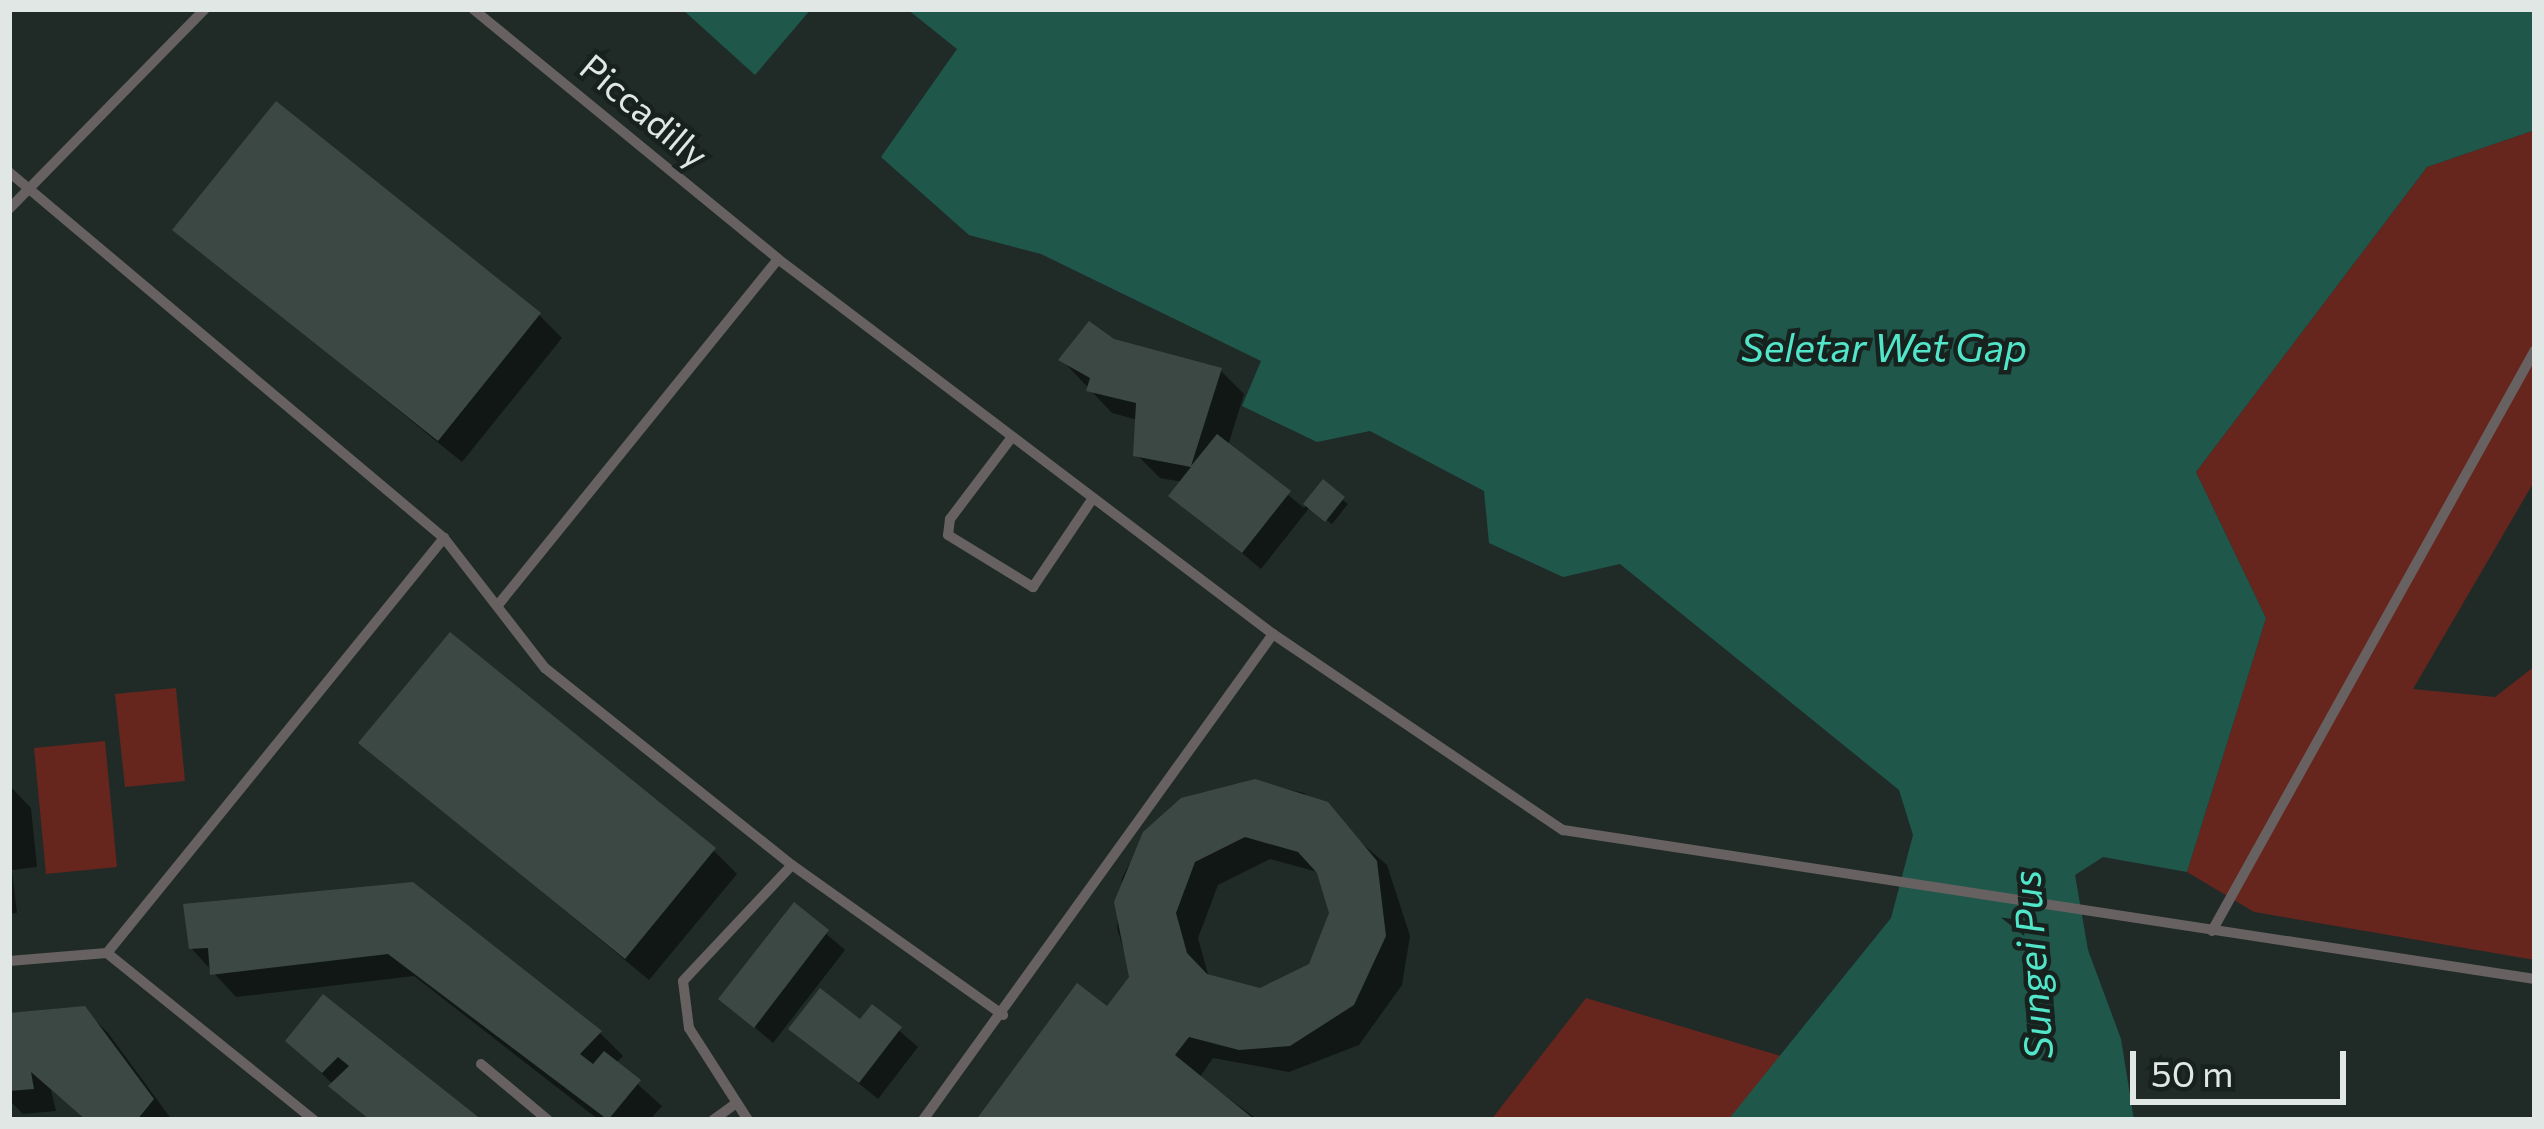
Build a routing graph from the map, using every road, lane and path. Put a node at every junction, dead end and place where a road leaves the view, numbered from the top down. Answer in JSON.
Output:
{"nodes":[{"id":1,"x":205,"y":9,"type":"edge"},
{"id":2,"x":473,"y":9,"type":"edge"},
{"id":3,"x":9,"y":172,"type":"edge"},
{"id":4,"x":30,"y":188,"type":"junction"},
{"id":5,"x":9,"y":209,"type":"edge"},
{"id":6,"x":778,"y":259,"type":"junction"},
{"id":7,"x":2535,"y":350,"type":"edge"},
{"id":8,"x":1012,"y":437,"type":"junction"},
{"id":9,"x":1093,"y":498,"type":"junction"},
{"id":10,"x":444,"y":538,"type":"junction"},
{"id":11,"x":497,"y":605,"type":"junction"},
{"id":12,"x":1273,"y":634,"type":"junction"},
{"id":13,"x":792,"y":865,"type":"junction"},
{"id":14,"x":2212,"y":931,"type":"junction"},
{"id":15,"x":106,"y":953,"type":"junction"},
{"id":16,"x":9,"y":961,"type":"edge"},
{"id":17,"x":2535,"y":980,"type":"edge"},
{"id":18,"x":1003,"y":1015,"type":"junction"},
{"id":19,"x":481,"y":1064,"type":"dead end"},
{"id":20,"x":736,"y":1103,"type":"junction"},
{"id":21,"x":314,"y":1120,"type":"edge"},
{"id":22,"x":548,"y":1120,"type":"edge"},
{"id":23,"x":713,"y":1120,"type":"edge"},
{"id":24,"x":748,"y":1120,"type":"edge"},
{"id":25,"x":923,"y":1120,"type":"edge"}],
"edges":[{"from":1,"to":4,"type":"lane"},
{"from":2,"to":6,"type":"lane","name":"Piccadilly"},
{"from":3,"to":4,"type":"lane"},
{"from":4,"to":5,"type":"lane"},
{"from":4,"to":10,"type":"lane"},
{"from":6,"to":8,"type":"lane","name":"Piccadilly"},
{"from":6,"to":11,"type":"lane"},
{"from":7,"to":14,"type":"lane"},
{"from":8,"to":9,"type":"lane","name":"Piccadilly"},
{"from":8,"to":9,"type":"lane"},
{"from":9,"to":12,"type":"lane","name":"Piccadilly"},
{"from":10,"to":11,"type":"lane"},
{"from":10,"to":15,"type":"lane"},
{"from":11,"to":13,"type":"lane"},
{"from":12,"to":14,"type":"lane","name":"Piccadilly"},
{"from":12,"to":18,"type":"lane"},
{"from":13,"to":18,"type":"lane"},
{"from":13,"to":20,"type":"lane"},
{"from":14,"to":17,"type":"lane","name":"Piccadilly"},
{"from":15,"to":16,"type":"lane"},
{"from":15,"to":21,"type":"lane"},
{"from":18,"to":25,"type":"lane"},
{"from":19,"to":22,"type":"lane"},
{"from":20,"to":23,"type":"lane"},
{"from":20,"to":24,"type":"lane"}]}
